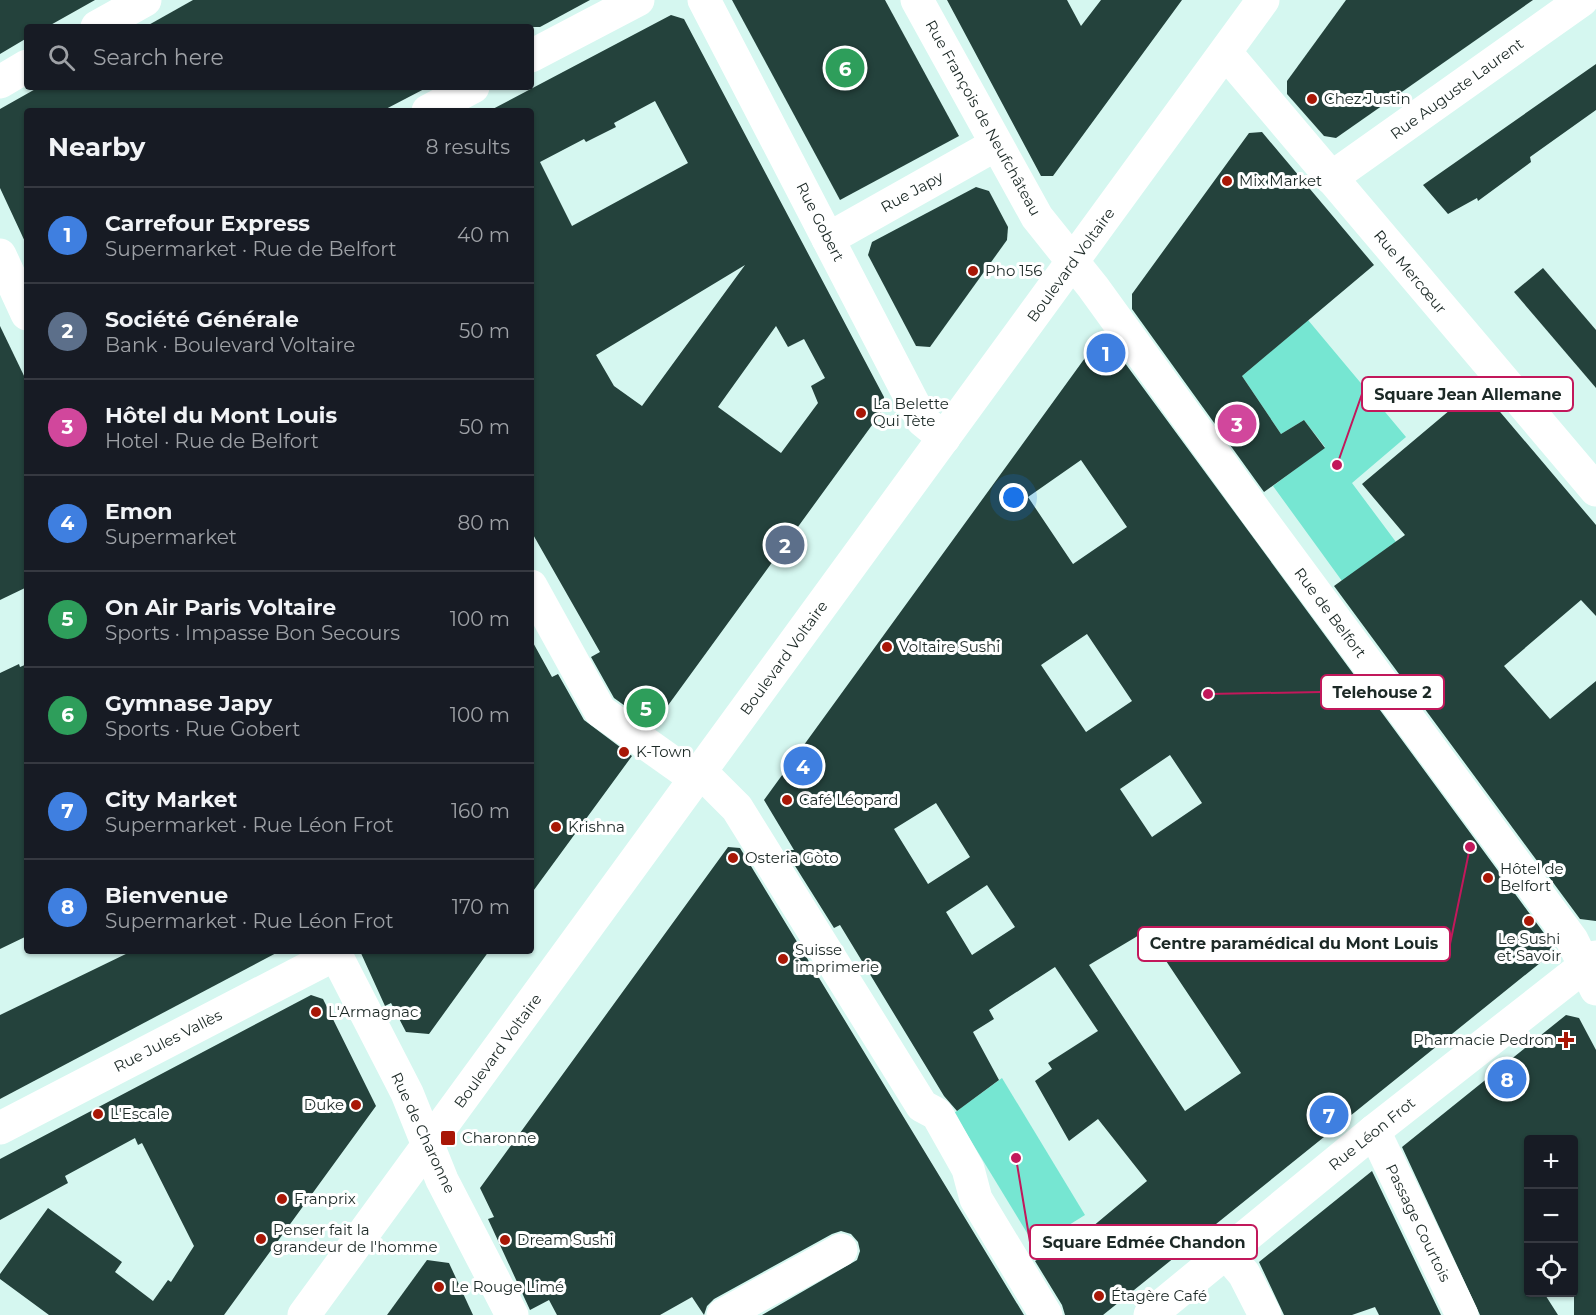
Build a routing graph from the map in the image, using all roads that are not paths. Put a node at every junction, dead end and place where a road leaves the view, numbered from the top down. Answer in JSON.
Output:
{"nodes":[{"id":1,"x":145,"y":0,"type":"edge"},
{"id":2,"x":638,"y":0,"type":"edge"},
{"id":3,"x":704,"y":0,"type":"edge"},
{"id":4,"x":917,"y":0,"type":"edge"},
{"id":5,"x":1263,"y":0,"type":"edge"},
{"id":6,"x":1582,"y":0,"type":"edge"},
{"id":7,"x":102,"y":24,"type":"edge"},
{"id":8,"x":1226,"y":53,"type":"junction"},
{"id":9,"x":534,"y":54,"type":"edge"},
{"id":10,"x":24,"y":68,"type":"edge"},
{"id":11,"x":0,"y":82,"type":"edge"},
{"id":12,"x":467,"y":90,"type":"edge"},
{"id":13,"x":434,"y":108,"type":"edge"},
{"id":14,"x":995,"y":145,"type":"junction"},
{"id":15,"x":1331,"y":178,"type":"junction"},
{"id":16,"x":828,"y":239,"type":"junction"},
{"id":17,"x":0,"y":255,"type":"edge"},
{"id":18,"x":1072,"y":263,"type":"junction"},
{"id":19,"x":24,"y":307,"type":"edge"},
{"id":20,"x":944,"y":438,"type":"junction"},
{"id":21,"x":1596,"y":490,"type":"edge"},
{"id":22,"x":534,"y":591,"type":"edge"},
{"id":23,"x":699,"y":776,"type":"junction"},
{"id":24,"x":333,"y":954,"type":"edge"},
{"id":25,"x":336,"y":954,"type":"edge"},
{"id":26,"x":1592,"y":970,"type":"edge"},
{"id":27,"x":0,"y":1128,"type":"edge"},
{"id":28,"x":1374,"y":1131,"type":"junction"},
{"id":29,"x":429,"y":1146,"type":"junction"},
{"id":30,"x":841,"y":1250,"type":"dead end"},
{"id":31,"x":1227,"y":1254,"type":"junction"},
{"id":32,"x":304,"y":1315,"type":"edge"},
{"id":33,"x":512,"y":1315,"type":"edge"},
{"id":34,"x":723,"y":1315,"type":"edge"},
{"id":35,"x":1046,"y":1315,"type":"edge"},
{"id":36,"x":1150,"y":1315,"type":"edge"},
{"id":37,"x":1265,"y":1315,"type":"edge"},
{"id":38,"x":1462,"y":1315,"type":"edge"}],
"edges":[{"from":1,"to":7,"type":"street"},
{"from":2,"to":9,"type":"street"},
{"from":3,"to":16,"type":"street","name":"Rue Gobert"},
{"from":4,"to":14,"type":"street","name":"Rue François de Neufchâteau"},
{"from":5,"to":8,"type":"street","name":"Boulevard Voltaire"},
{"from":6,"to":15,"type":"street","name":"Rue Auguste Laurent"},
{"from":8,"to":15,"type":"street","name":"Rue Mercœur"},
{"from":8,"to":18,"type":"street","name":"Boulevard Voltaire"},
{"from":10,"to":11,"type":"street"},
{"from":12,"to":13,"type":"street"},
{"from":14,"to":16,"type":"street","name":"Rue Japy"},
{"from":14,"to":18,"type":"street","name":"Rue François de Neufchâteau"},
{"from":15,"to":21,"type":"street","name":"Rue Mercœur"},
{"from":16,"to":20,"type":"street","name":"Rue Gobert"},
{"from":17,"to":19,"type":"street"},
{"from":18,"to":20,"type":"street","name":"Boulevard Voltaire"},
{"from":18,"to":26,"type":"street","name":"Rue de Belfort"},
{"from":20,"to":23,"type":"street","name":"Boulevard Voltaire"},
{"from":22,"to":23,"type":"street"},
{"from":23,"to":29,"type":"street","name":"Boulevard Voltaire"},
{"from":23,"to":35,"type":"street"},
{"from":24,"to":27,"type":"street","name":"Rue Jules Vallès"},
{"from":25,"to":29,"type":"street","name":"Rue de Charonne"},
{"from":26,"to":28,"type":"street","name":"Rue Léon Frot"},
{"from":28,"to":31,"type":"street","name":"Rue Léon Frot"},
{"from":28,"to":38,"type":"street","name":"Passage Courtois"},
{"from":29,"to":32,"type":"street","name":"Boulevard Voltaire"},
{"from":29,"to":33,"type":"street","name":"Rue de Charonne"},
{"from":30,"to":34,"type":"street"},
{"from":31,"to":36,"type":"street","name":"Rue Léon Frot"},
{"from":31,"to":37,"type":"street"}]}
